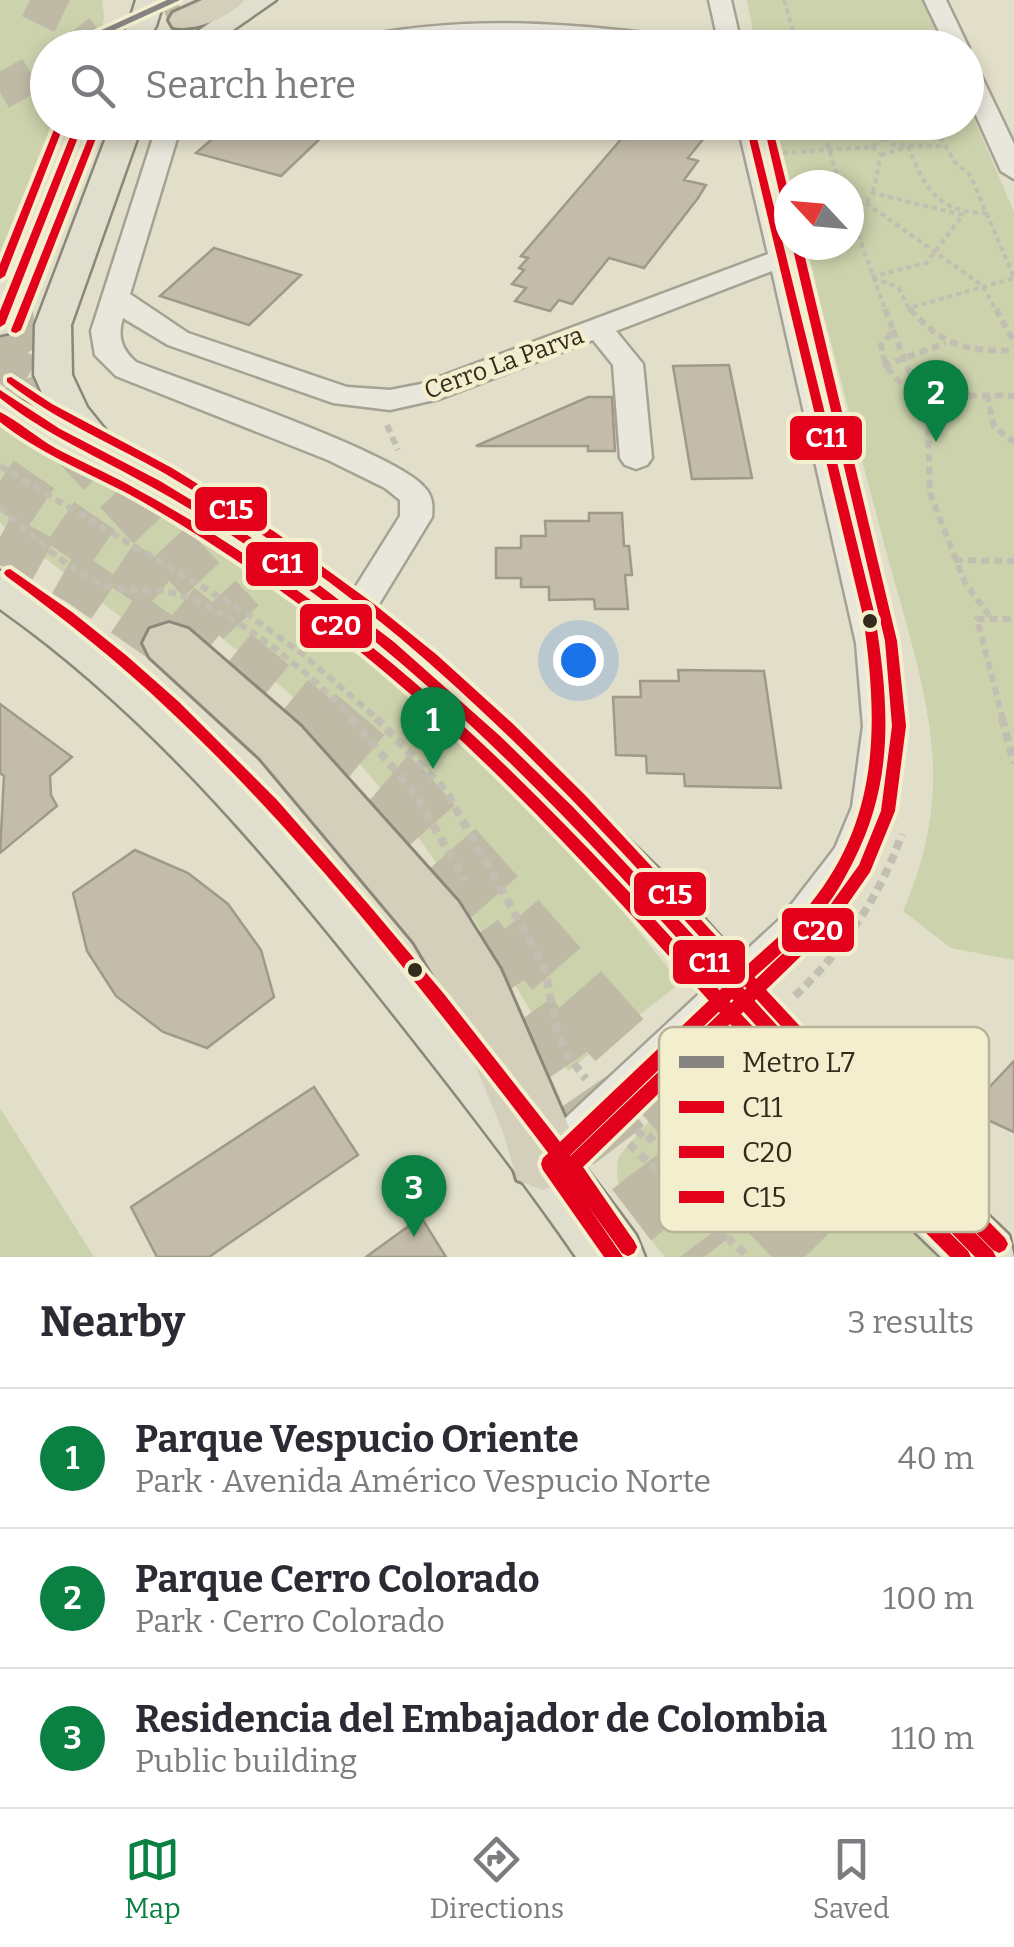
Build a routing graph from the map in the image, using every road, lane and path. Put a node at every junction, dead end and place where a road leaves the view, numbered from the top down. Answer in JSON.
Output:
{"nodes":[{"id":1,"x":127,"y":0,"type":"edge"},
{"id":2,"x":228,"y":0,"type":"edge"},
{"id":3,"x":262,"y":0,"type":"edge"},
{"id":4,"x":720,"y":0,"type":"edge"},
{"id":5,"x":784,"y":0,"type":"edge"},
{"id":6,"x":935,"y":0,"type":"edge"},
{"id":7,"x":123,"y":30,"type":"edge"},
{"id":8,"x":191,"y":30,"type":"tunnel mouth"},
{"id":9,"x":195,"y":30,"type":"tunnel mouth"},
{"id":10,"x":422,"y":30,"type":"edge"},
{"id":11,"x":505,"y":30,"type":"edge"},
{"id":12,"x":727,"y":30,"type":"edge"},
{"id":13,"x":793,"y":30,"type":"edge"},
{"id":14,"x":949,"y":30,"type":"edge"},
{"id":15,"x":984,"y":93,"type":"edge"},
{"id":16,"x":1003,"y":122,"type":"edge"},
{"id":17,"x":74,"y":140,"type":"edge"},
{"id":18,"x":98,"y":140,"type":"edge"},
{"id":19,"x":121,"y":140,"type":"edge"},
{"id":20,"x":165,"y":140,"type":"edge"},
{"id":21,"x":754,"y":140,"type":"edge"},
{"id":22,"x":826,"y":140,"type":"edge"},
{"id":23,"x":881,"y":140,"type":"edge"},
{"id":24,"x":886,"y":140,"type":"edge"},
{"id":25,"x":940,"y":140,"type":"edge"},
{"id":26,"x":943,"y":146,"type":"junction"},
{"id":27,"x":872,"y":147,"type":"junction"},
{"id":28,"x":908,"y":147,"type":"junction"},
{"id":29,"x":830,"y":152,"type":"junction"},
{"id":30,"x":772,"y":153,"type":"dead end"},
{"id":31,"x":880,"y":155,"type":"junction"},
{"id":32,"x":835,"y":170,"type":"edge"},
{"id":33,"x":1014,"y":171,"type":"edge"},
{"id":34,"x":874,"y":193,"type":"junction"},
{"id":35,"x":866,"y":203,"type":"joint"},
{"id":36,"x":988,"y":213,"type":"junction"},
{"id":37,"x":963,"y":215,"type":"junction"},
{"id":38,"x":774,"y":224,"type":"edge"},
{"id":39,"x":935,"y":252,"type":"junction"},
{"id":40,"x":864,"y":255,"type":"edge"},
{"id":41,"x":777,"y":260,"type":"edge"},
{"id":42,"x":782,"y":260,"type":"edge"},
{"id":43,"x":871,"y":277,"type":"junction"},
{"id":44,"x":1014,"y":277,"type":"edge"},
{"id":45,"x":981,"y":285,"type":"junction"},
{"id":46,"x":117,"y":297,"type":"junction"},
{"id":47,"x":909,"y":308,"type":"junction"},
{"id":48,"x":598,"y":328,"type":"junction"},
{"id":49,"x":14,"y":329,"type":"edge"},
{"id":50,"x":893,"y":330,"type":"junction"},
{"id":51,"x":947,"y":342,"type":"junction"},
{"id":52,"x":1014,"y":346,"type":"edge"},
{"id":53,"x":904,"y":358,"type":"junction"},
{"id":54,"x":882,"y":366,"type":"junction"},
{"id":55,"x":264,"y":370,"type":"junction"},
{"id":56,"x":920,"y":394,"type":"junction"},
{"id":57,"x":987,"y":394,"type":"junction"},
{"id":58,"x":1014,"y":396,"type":"edge"},
{"id":59,"x":377,"y":400,"type":"junction"},
{"id":60,"x":10,"y":405,"type":"edge"},
{"id":61,"x":284,"y":432,"type":"junction"},
{"id":62,"x":1014,"y":442,"type":"edge"},
{"id":63,"x":636,"y":458,"type":"dead end"},
{"id":64,"x":115,"y":461,"type":"junction"},
{"id":65,"x":396,"y":480,"type":"junction"},
{"id":66,"x":955,"y":560,"type":"junction"},
{"id":67,"x":1014,"y":561,"type":"edge"},
{"id":68,"x":0,"y":587,"type":"edge"},
{"id":69,"x":353,"y":618,"type":"junction"},
{"id":70,"x":992,"y":620,"type":"junction"},
{"id":71,"x":1014,"y":620,"type":"edge"},
{"id":72,"x":168,"y":643,"type":"tunnel mouth"},
{"id":73,"x":1014,"y":764,"type":"edge"},
{"id":74,"x":732,"y":990,"type":"junction"},
{"id":75,"x":692,"y":1027,"type":"edge"},
{"id":76,"x":765,"y":1027,"type":"edge"},
{"id":77,"x":659,"y":1057,"type":"edge"},
{"id":78,"x":546,"y":1160,"type":"junction"},
{"id":79,"x":962,"y":1232,"type":"edge"},
{"id":80,"x":614,"y":1257,"type":"edge"},
{"id":81,"x":988,"y":1257,"type":"edge"}],
"edges":[{"from":1,"to":7,"type":"main road"},
{"from":2,"to":8,"type":"highway"},
{"from":3,"to":9,"type":"main road"},
{"from":4,"to":12,"type":"street"},
{"from":5,"to":13,"type":"path"},
{"from":6,"to":14,"type":"street"},
{"from":10,"to":11,"type":"street"},
{"from":15,"to":16,"type":"street"},
{"from":16,"to":33,"type":"street"},
{"from":17,"to":49,"type":"main road"},
{"from":18,"to":49,"type":"main road"},
{"from":19,"to":64,"type":"main road"},
{"from":20,"to":46,"type":"street"},
{"from":21,"to":38,"type":"street"},
{"from":22,"to":29,"type":"path"},
{"from":23,"to":27,"type":"path"},
{"from":24,"to":28,"type":"path"},
{"from":25,"to":26,"type":"path"},
{"from":26,"to":28,"type":"path"},
{"from":26,"to":36,"type":"path"},
{"from":27,"to":29,"type":"path"},
{"from":27,"to":31,"type":"path"},
{"from":28,"to":31,"type":"path"},
{"from":28,"to":37,"type":"path"},
{"from":29,"to":30,"type":"path"},
{"from":29,"to":32,"type":"path"},
{"from":31,"to":34,"type":"path"},
{"from":34,"to":35,"type":"path"},
{"from":34,"to":37,"type":"path"},
{"from":35,"to":39,"type":"path"},
{"from":36,"to":37,"type":"path"},
{"from":36,"to":44,"type":"path"},
{"from":37,"to":39,"type":"path"},
{"from":39,"to":43,"type":"path"},
{"from":39,"to":45,"type":"path"},
{"from":40,"to":43,"type":"path"},
{"from":41,"to":48,"type":"street","name":"Cerro La Parva"},
{"from":42,"to":74,"type":"street"},
{"from":43,"to":47,"type":"path"},
{"from":43,"to":50,"type":"path"},
{"from":44,"to":45,"type":"path"},
{"from":45,"to":47,"type":"path"},
{"from":45,"to":52,"type":"path"},
{"from":46,"to":55,"type":"street","name":"Cerro La Parva"},
{"from":46,"to":61,"type":"street"},
{"from":47,"to":51,"type":"path"},
{"from":48,"to":59,"type":"street","name":"Cerro La Parva"},
{"from":48,"to":63,"type":"street"},
{"from":50,"to":53,"type":"path"},
{"from":50,"to":54,"type":"path"},
{"from":51,"to":52,"type":"path"},
{"from":51,"to":53,"type":"path"},
{"from":53,"to":54,"type":"path"},
{"from":53,"to":56,"type":"path"},
{"from":54,"to":56,"type":"path"},
{"from":55,"to":59,"type":"street","name":"Cerro La Parva"},
{"from":55,"to":61,"type":"street"},
{"from":56,"to":57,"type":"path"},
{"from":56,"to":66,"type":"path"},
{"from":57,"to":58,"type":"path"},
{"from":57,"to":62,"type":"path"},
{"from":59,"to":65,"type":"path"},
{"from":60,"to":64,"type":"main road"},
{"from":61,"to":65,"type":"street"},
{"from":64,"to":69,"type":"main road"},
{"from":65,"to":69,"type":"street"},
{"from":66,"to":67,"type":"path"},
{"from":66,"to":70,"type":"path"},
{"from":68,"to":78,"type":"main road"},
{"from":69,"to":74,"type":"main road"},
{"from":70,"to":71,"type":"path"},
{"from":70,"to":73,"type":"path"},
{"from":72,"to":78,"type":"highway"},
{"from":74,"to":75,"type":"street"},
{"from":74,"to":76,"type":"main road"},
{"from":77,"to":78,"type":"street"},
{"from":78,"to":80,"type":"main road"},
{"from":79,"to":81,"type":"main road"}]}
